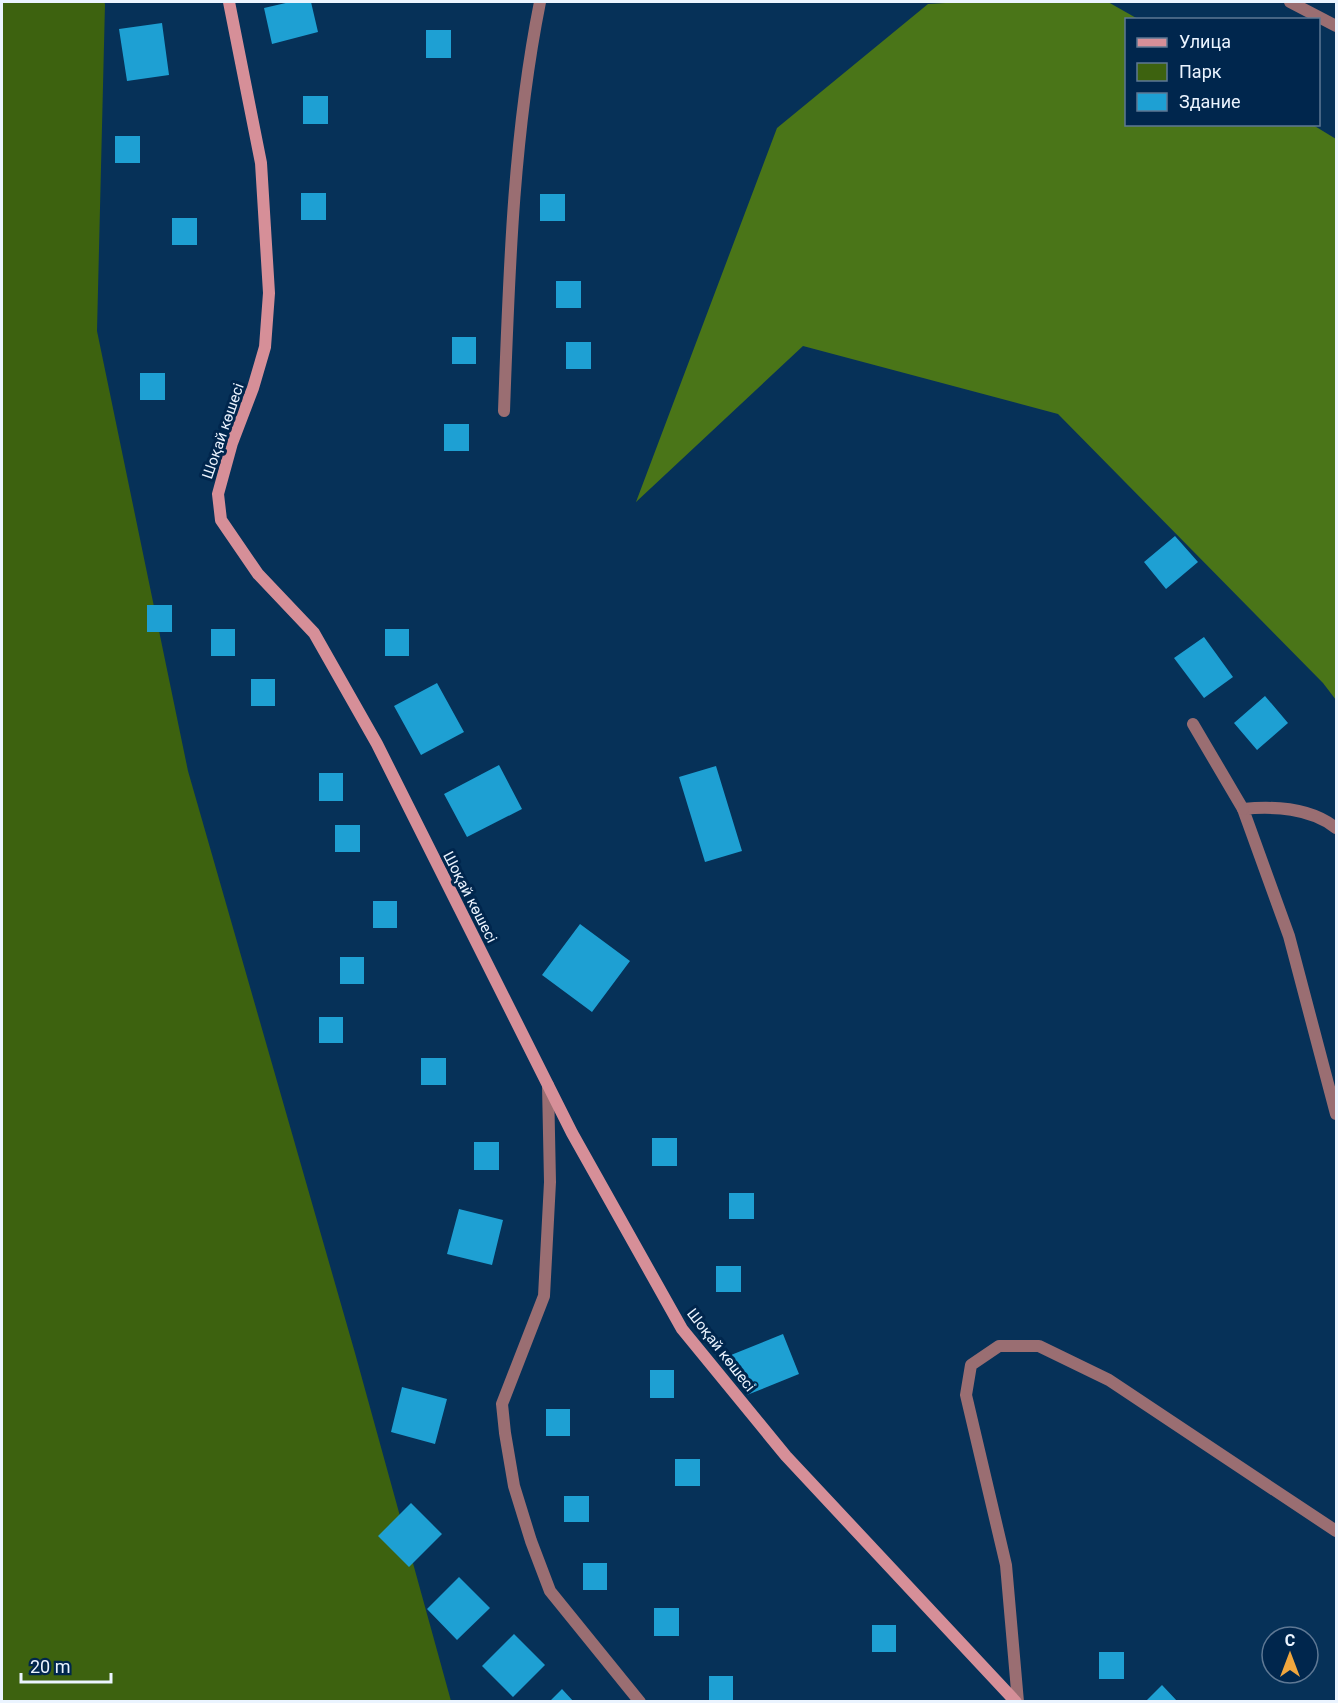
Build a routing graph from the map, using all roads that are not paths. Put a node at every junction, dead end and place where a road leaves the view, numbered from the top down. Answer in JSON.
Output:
{"nodes":[{"id":1,"x":229,"y":2,"type":"edge"},
{"id":2,"x":540,"y":2,"type":"edge"},
{"id":3,"x":1290,"y":2,"type":"edge"},
{"id":4,"x":1336,"y":26,"type":"edge"},
{"id":5,"x":504,"y":411,"type":"dead end"},
{"id":6,"x":1193,"y":724,"type":"dead end"},
{"id":7,"x":1243,"y":809,"type":"junction"},
{"id":8,"x":1336,"y":828,"type":"edge"},
{"id":9,"x":548,"y":1085,"type":"junction"},
{"id":10,"x":1336,"y":1114,"type":"edge"},
{"id":11,"x":1336,"y":1531,"type":"edge"},
{"id":12,"x":640,"y":1701,"type":"edge"},
{"id":13,"x":1017,"y":1701,"type":"edge"}],
"edges":[{"from":1,"to":9,"type":"street","name":"Шоқай көшесі"},
{"from":2,"to":5,"type":"street"},
{"from":3,"to":4,"type":"street"},
{"from":6,"to":7,"type":"street"},
{"from":7,"to":8,"type":"street"},
{"from":7,"to":10,"type":"street"},
{"from":9,"to":12,"type":"street"},
{"from":9,"to":13,"type":"street","name":"Шоқай көшесі"},
{"from":11,"to":13,"type":"street"}]}
